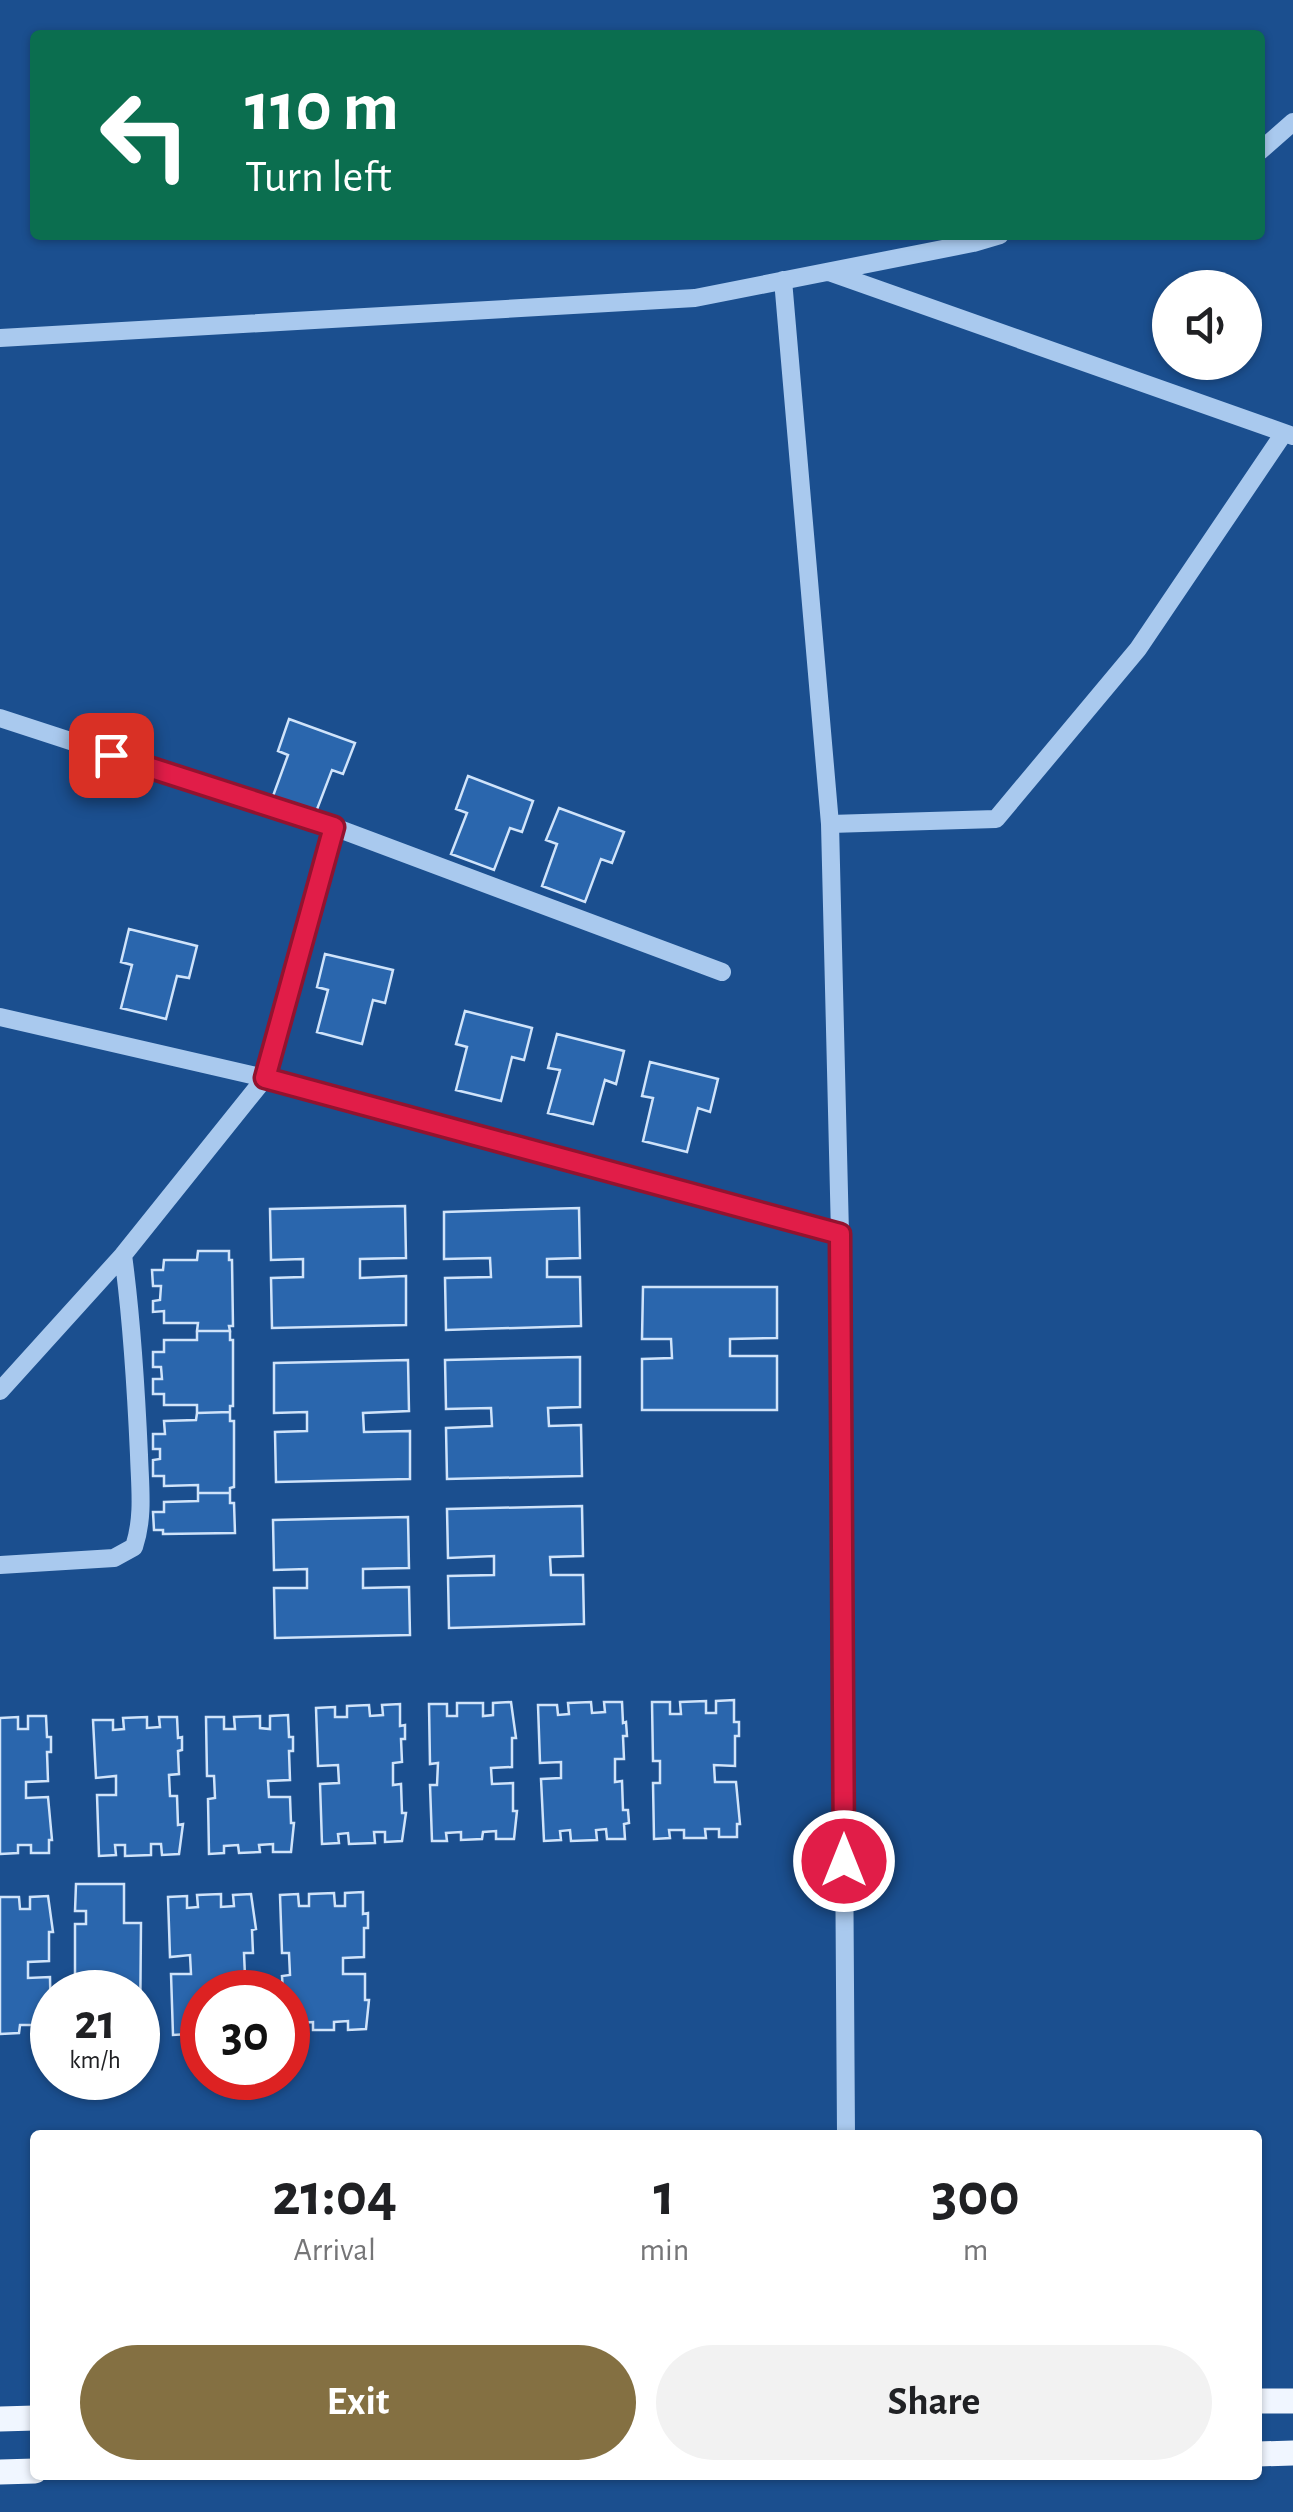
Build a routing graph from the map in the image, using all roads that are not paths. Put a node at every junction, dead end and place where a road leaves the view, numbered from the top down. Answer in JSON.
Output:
{"nodes":[{"id":1,"x":1293,"y":122,"type":"edge"},
{"id":2,"x":1265,"y":147,"type":"edge"},
{"id":3,"x":986,"y":240,"type":"edge"},
{"id":4,"x":828,"y":272,"type":"junction"},
{"id":5,"x":783,"y":280,"type":"junction"},
{"id":6,"x":0,"y":338,"type":"edge"},
{"id":7,"x":1289,"y":435,"type":"edge"},
{"id":8,"x":0,"y":718,"type":"edge"},
{"id":9,"x":830,"y":824,"type":"junction"},
{"id":10,"x":334,"y":827,"type":"junction"},
{"id":11,"x":722,"y":972,"type":"dead end"},
{"id":12,"x":0,"y":1017,"type":"edge"},
{"id":13,"x":265,"y":1078,"type":"junction"},
{"id":14,"x":840,"y":1234,"type":"junction"},
{"id":15,"x":123,"y":1255,"type":"junction"},
{"id":16,"x":0,"y":1391,"type":"edge"},
{"id":17,"x":0,"y":1566,"type":"edge"},
{"id":18,"x":846,"y":2130,"type":"edge"},
{"id":19,"x":1262,"y":2401,"type":"edge"},
{"id":20,"x":1293,"y":2401,"type":"edge"},
{"id":21,"x":30,"y":2418,"type":"edge"},
{"id":22,"x":0,"y":2419,"type":"edge"},
{"id":23,"x":1293,"y":2453,"type":"edge"},
{"id":24,"x":1262,"y":2454,"type":"edge"},
{"id":25,"x":0,"y":2472,"type":"edge"},
{"id":26,"x":30,"y":2472,"type":"edge"}],
"edges":[{"from":1,"to":2,"type":"street"},
{"from":3,"to":4,"type":"street"},
{"from":4,"to":5,"type":"street"},
{"from":4,"to":7,"type":"street"},
{"from":5,"to":6,"type":"street"},
{"from":5,"to":9,"type":"street"},
{"from":7,"to":9,"type":"street"},
{"from":8,"to":10,"type":"street"},
{"from":9,"to":14,"type":"street"},
{"from":10,"to":11,"type":"street"},
{"from":10,"to":13,"type":"street"},
{"from":12,"to":13,"type":"street"},
{"from":13,"to":14,"type":"street"},
{"from":13,"to":15,"type":"street"},
{"from":14,"to":18,"type":"street"},
{"from":15,"to":16,"type":"street"},
{"from":15,"to":17,"type":"street"},
{"from":19,"to":20,"type":"main road"},
{"from":21,"to":22,"type":"main road"},
{"from":23,"to":24,"type":"main road"},
{"from":25,"to":26,"type":"main road"}]}
